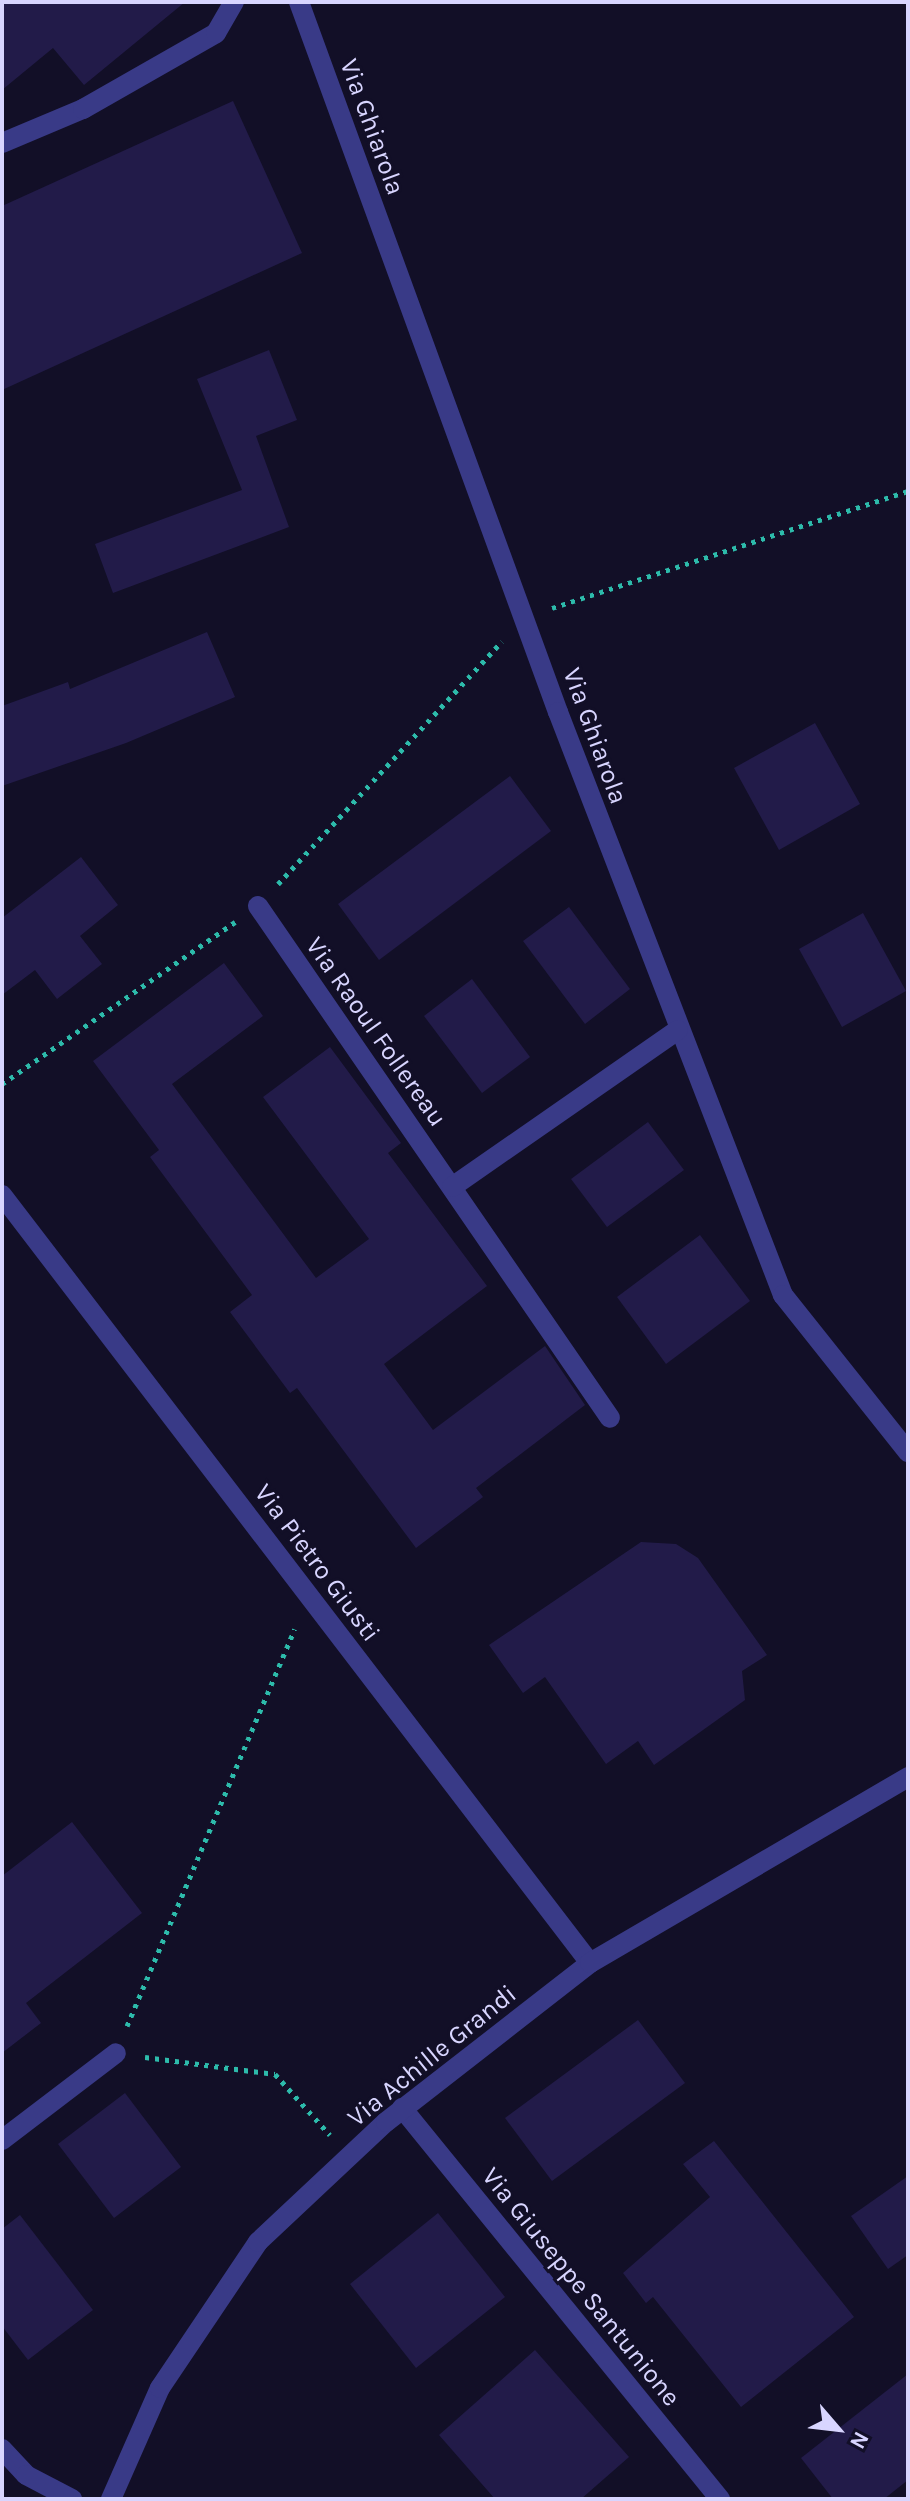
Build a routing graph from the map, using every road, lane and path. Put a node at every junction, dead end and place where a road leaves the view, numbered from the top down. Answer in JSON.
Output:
{"nodes":[{"id":1,"x":234,"y":2,"type":"edge"},
{"id":2,"x":299,"y":2,"type":"edge"},
{"id":3,"x":2,"y":143,"type":"edge"},
{"id":4,"x":258,"y":906,"type":"joint"},
{"id":5,"x":678,"y":1030,"type":"junction"},
{"id":6,"x":2,"y":1084,"type":"edge"},
{"id":7,"x":452,"y":1187,"type":"junction"},
{"id":8,"x":2,"y":1195,"type":"edge"},
{"id":9,"x":610,"y":1418,"type":"dead end"},
{"id":10,"x":908,"y":1452,"type":"edge"},
{"id":11,"x":295,"y":1629,"type":"dead end"},
{"id":12,"x":908,"y":1777,"type":"edge"},
{"id":13,"x":590,"y":1963,"type":"junction"},
{"id":14,"x":116,"y":2053,"type":"junction"},
{"id":15,"x":402,"y":2108,"type":"junction"},
{"id":16,"x":331,"y":2136,"type":"dead end"},
{"id":17,"x":2,"y":2140,"type":"edge"},
{"id":18,"x":2,"y":2449,"type":"edge"},
{"id":19,"x":72,"y":2499,"type":"edge"},
{"id":20,"x":111,"y":2499,"type":"edge"},
{"id":21,"x":720,"y":2499,"type":"edge"}],
"edges":[{"from":1,"to":3,"type":"street"},
{"from":2,"to":5,"type":"street","name":"Via Ghiarola"},
{"from":4,"to":6,"type":"path"},
{"from":4,"to":7,"type":"street","name":"Via Raoul Follereau"},
{"from":5,"to":7,"type":"street"},
{"from":5,"to":10,"type":"street","name":"Via Ghiarola"},
{"from":7,"to":9,"type":"street","name":"Via Raoul Follereau"},
{"from":8,"to":13,"type":"street","name":"Via Pietro Giusti"},
{"from":11,"to":14,"type":"path"},
{"from":12,"to":13,"type":"street","name":"Via Achille Grandi"},
{"from":13,"to":15,"type":"street","name":"Via Achille Grandi"},
{"from":14,"to":16,"type":"path"},
{"from":14,"to":17,"type":"street"},
{"from":15,"to":20,"type":"street","name":"Via Achille Grandi"},
{"from":15,"to":21,"type":"street","name":"Via Giuseppe Santunione"},
{"from":18,"to":19,"type":"street"}]}
